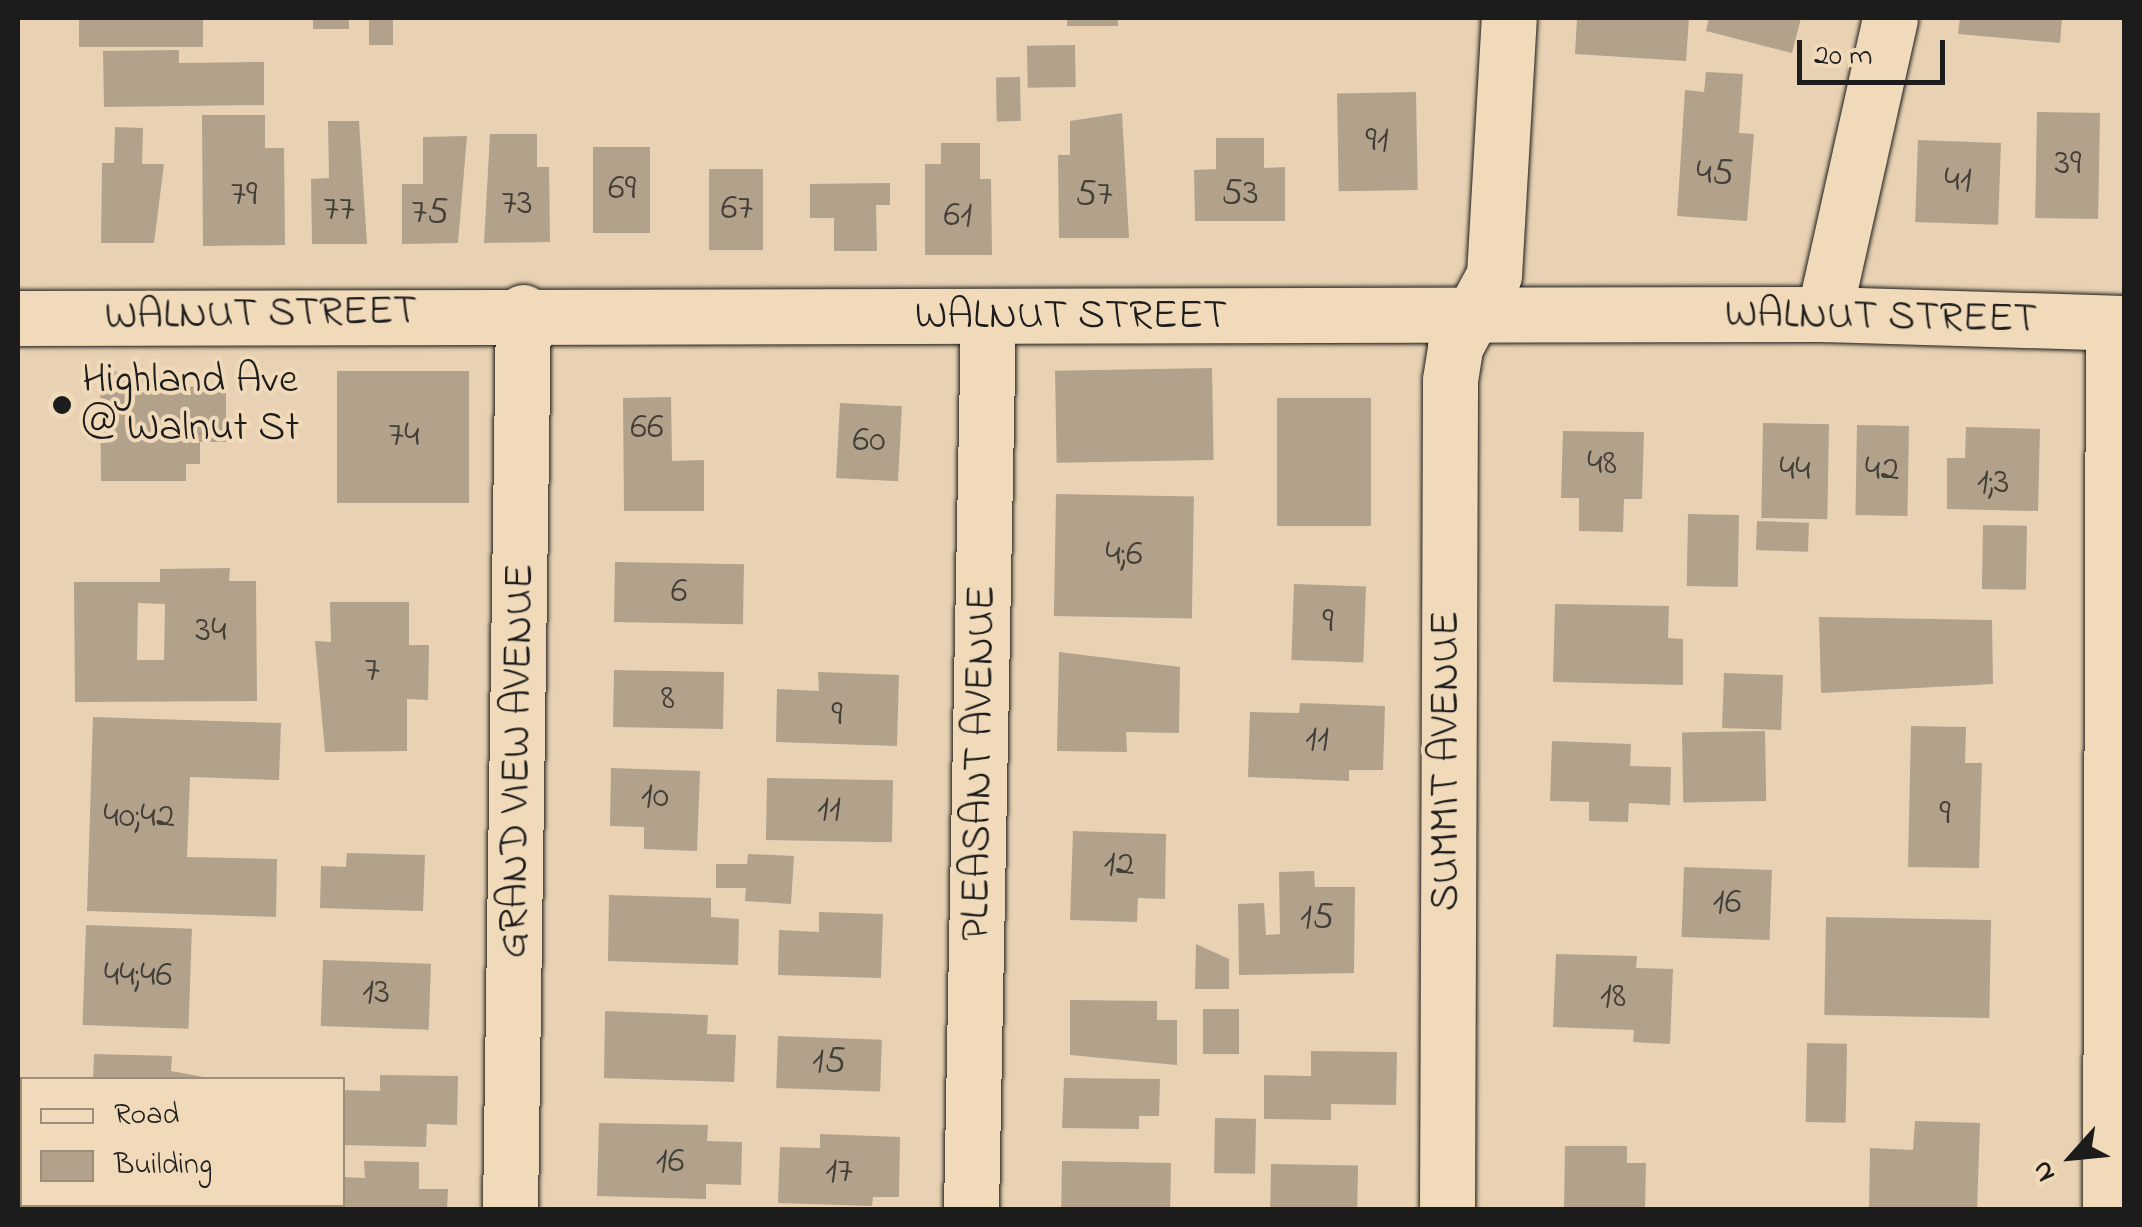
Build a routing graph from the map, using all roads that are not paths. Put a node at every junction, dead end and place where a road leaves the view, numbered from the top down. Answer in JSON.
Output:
{"nodes":[{"id":1,"x":1509,"y":18,"type":"edge"},
{"id":2,"x":1890,"y":18,"type":"edge"},
{"id":3,"x":524,"y":312,"type":"junction"},
{"id":4,"x":1824,"y":314,"type":"junction"},
{"id":5,"x":1471,"y":316,"type":"junction"},
{"id":6,"x":988,"y":317,"type":"junction"},
{"id":7,"x":18,"y":318,"type":"edge"},
{"id":8,"x":2119,"y":323,"type":"edge"},
{"id":9,"x":510,"y":1210,"type":"edge"},
{"id":10,"x":971,"y":1210,"type":"edge"},
{"id":11,"x":1446,"y":1210,"type":"edge"},
{"id":12,"x":2110,"y":1210,"type":"edge"}],
"edges":[{"from":1,"to":5,"type":"street","name":"SUMMIT AVENUE"},
{"from":2,"to":4,"type":"street"},
{"from":3,"to":6,"type":"street","name":"WALNUT STREET"},
{"from":3,"to":7,"type":"street","name":"WALNUT STREET"},
{"from":3,"to":9,"type":"street","name":"GRAND VIEW AVENUE"},
{"from":4,"to":5,"type":"street","name":"WALNUT STREET"},
{"from":4,"to":8,"type":"street","name":"WALNUT STREET"},
{"from":5,"to":6,"type":"street","name":"WALNUT STREET"},
{"from":5,"to":11,"type":"street","name":"SUMMIT AVENUE"},
{"from":6,"to":10,"type":"street","name":"PLEASANT AVENUE"},
{"from":8,"to":12,"type":"street"}]}
